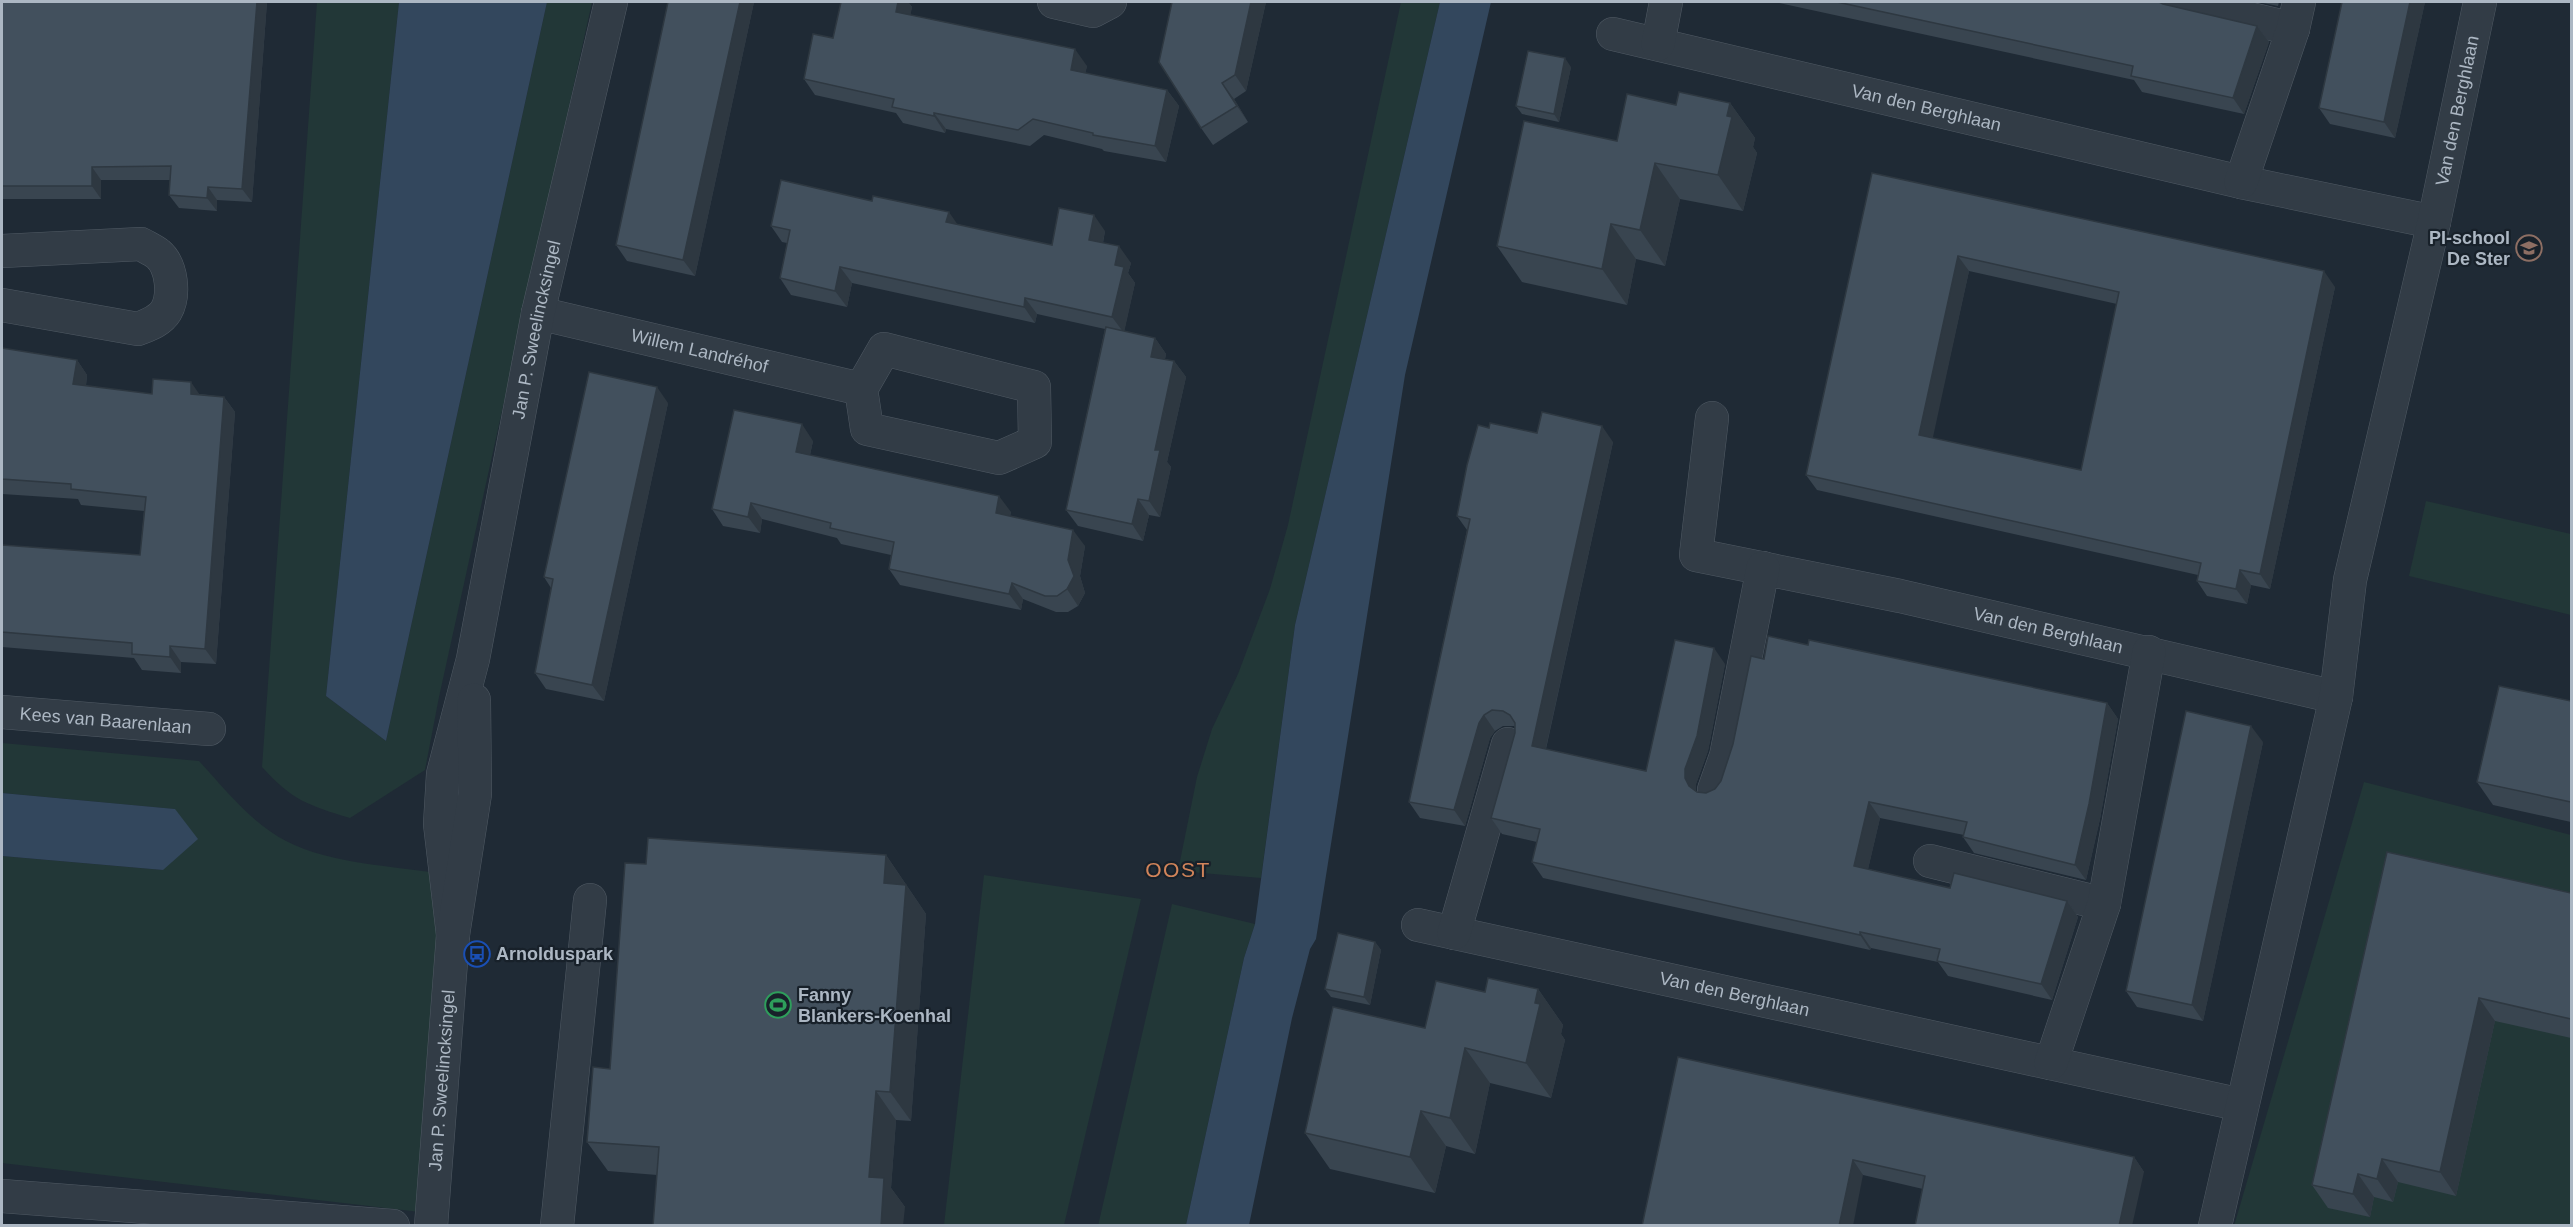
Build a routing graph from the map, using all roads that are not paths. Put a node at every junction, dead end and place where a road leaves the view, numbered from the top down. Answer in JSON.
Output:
{"nodes":[{"id":1,"x":611,"y":2,"type":"edge"},
{"id":2,"x":1054,"y":2,"type":"edge"},
{"id":3,"x":1110,"y":2,"type":"edge"},
{"id":4,"x":1666,"y":2,"type":"edge"},
{"id":5,"x":2179,"y":2,"type":"edge"},
{"id":6,"x":2480,"y":2,"type":"edge"},
{"id":7,"x":2296,"y":15,"type":"edge"},
{"id":8,"x":1613,"y":34,"type":"dead end"},
{"id":9,"x":1658,"y":44,"type":"junction"},
{"id":10,"x":2241,"y":182,"type":"junction"},
{"id":11,"x":2434,"y":222,"type":"junction"},
{"id":12,"x":2,"y":251,"type":"edge"},
{"id":13,"x":2,"y":305,"type":"edge"},
{"id":14,"x":538,"y":314,"type":"junction"},
{"id":15,"x":861,"y":389,"type":"junction"},
{"id":16,"x":1712,"y":418,"type":"dead end"},
{"id":17,"x":1762,"y":568,"type":"junction"},
{"id":18,"x":2149,"y":652,"type":"junction"},
{"id":19,"x":2336,"y":697,"type":"junction"},
{"id":20,"x":2,"y":712,"type":"edge"},
{"id":21,"x":209,"y":729,"type":"dead end"},
{"id":22,"x":1508,"y":744,"type":"dead end"},
{"id":23,"x":1714,"y":789,"type":"edge"},
{"id":24,"x":1930,"y":861,"type":"dead end"},
{"id":25,"x":590,"y":900,"type":"dead end"},
{"id":26,"x":2104,"y":904,"type":"junction"},
{"id":27,"x":1418,"y":925,"type":"dead end"},
{"id":28,"x":1454,"y":933,"type":"junction"},
{"id":29,"x":2051,"y":1063,"type":"junction"},
{"id":30,"x":2242,"y":1105,"type":"junction"},
{"id":31,"x":2,"y":1196,"type":"edge"},
{"id":32,"x":393,"y":1226,"type":"edge"},
{"id":33,"x":430,"y":1226,"type":"edge"},
{"id":34,"x":557,"y":1226,"type":"edge"},
{"id":35,"x":2215,"y":1226,"type":"edge"}],
"edges":[{"from":1,"to":14,"type":"street","name":"Jan P. Sweelincksingel"},
{"from":2,"to":3,"type":"street"},
{"from":4,"to":9,"type":"street"},
{"from":5,"to":7,"type":"street"},
{"from":6,"to":11,"type":"street","name":"Van den Berghlaan"},
{"from":7,"to":10,"type":"street"},
{"from":8,"to":9,"type":"street","name":"Van den Berghlaan"},
{"from":9,"to":10,"type":"street","name":"Van den Berghlaan"},
{"from":10,"to":11,"type":"street","name":"Van den Berghlaan"},
{"from":11,"to":19,"type":"street","name":"Van den Berghlaan"},
{"from":12,"to":13,"type":"street"},
{"from":14,"to":15,"type":"street","name":"Willem Landréhof"},
{"from":14,"to":33,"type":"street","name":"Jan P. Sweelincksingel"},
{"from":15,"to":15,"type":"street"},
{"from":16,"to":17,"type":"street","name":"Van den Berghlaan"},
{"from":17,"to":18,"type":"street","name":"Van den Berghlaan"},
{"from":17,"to":23,"type":"street"},
{"from":18,"to":19,"type":"street","name":"Van den Berghlaan"},
{"from":18,"to":26,"type":"street","name":"Van den Berghlaan"},
{"from":19,"to":30,"type":"street","name":"Van den Berghlaan"},
{"from":20,"to":21,"type":"street","name":"Kees van Baarenlaan"},
{"from":22,"to":28,"type":"street"},
{"from":24,"to":26,"type":"street"},
{"from":25,"to":34,"type":"street"},
{"from":26,"to":29,"type":"street","name":"Van den Berghlaan"},
{"from":27,"to":28,"type":"street","name":"Van den Berghlaan"},
{"from":28,"to":29,"type":"street","name":"Van den Berghlaan"},
{"from":29,"to":30,"type":"street","name":"Van den Berghlaan"},
{"from":30,"to":35,"type":"street","name":"Van den Berghlaan"},
{"from":31,"to":32,"type":"street"}]}
